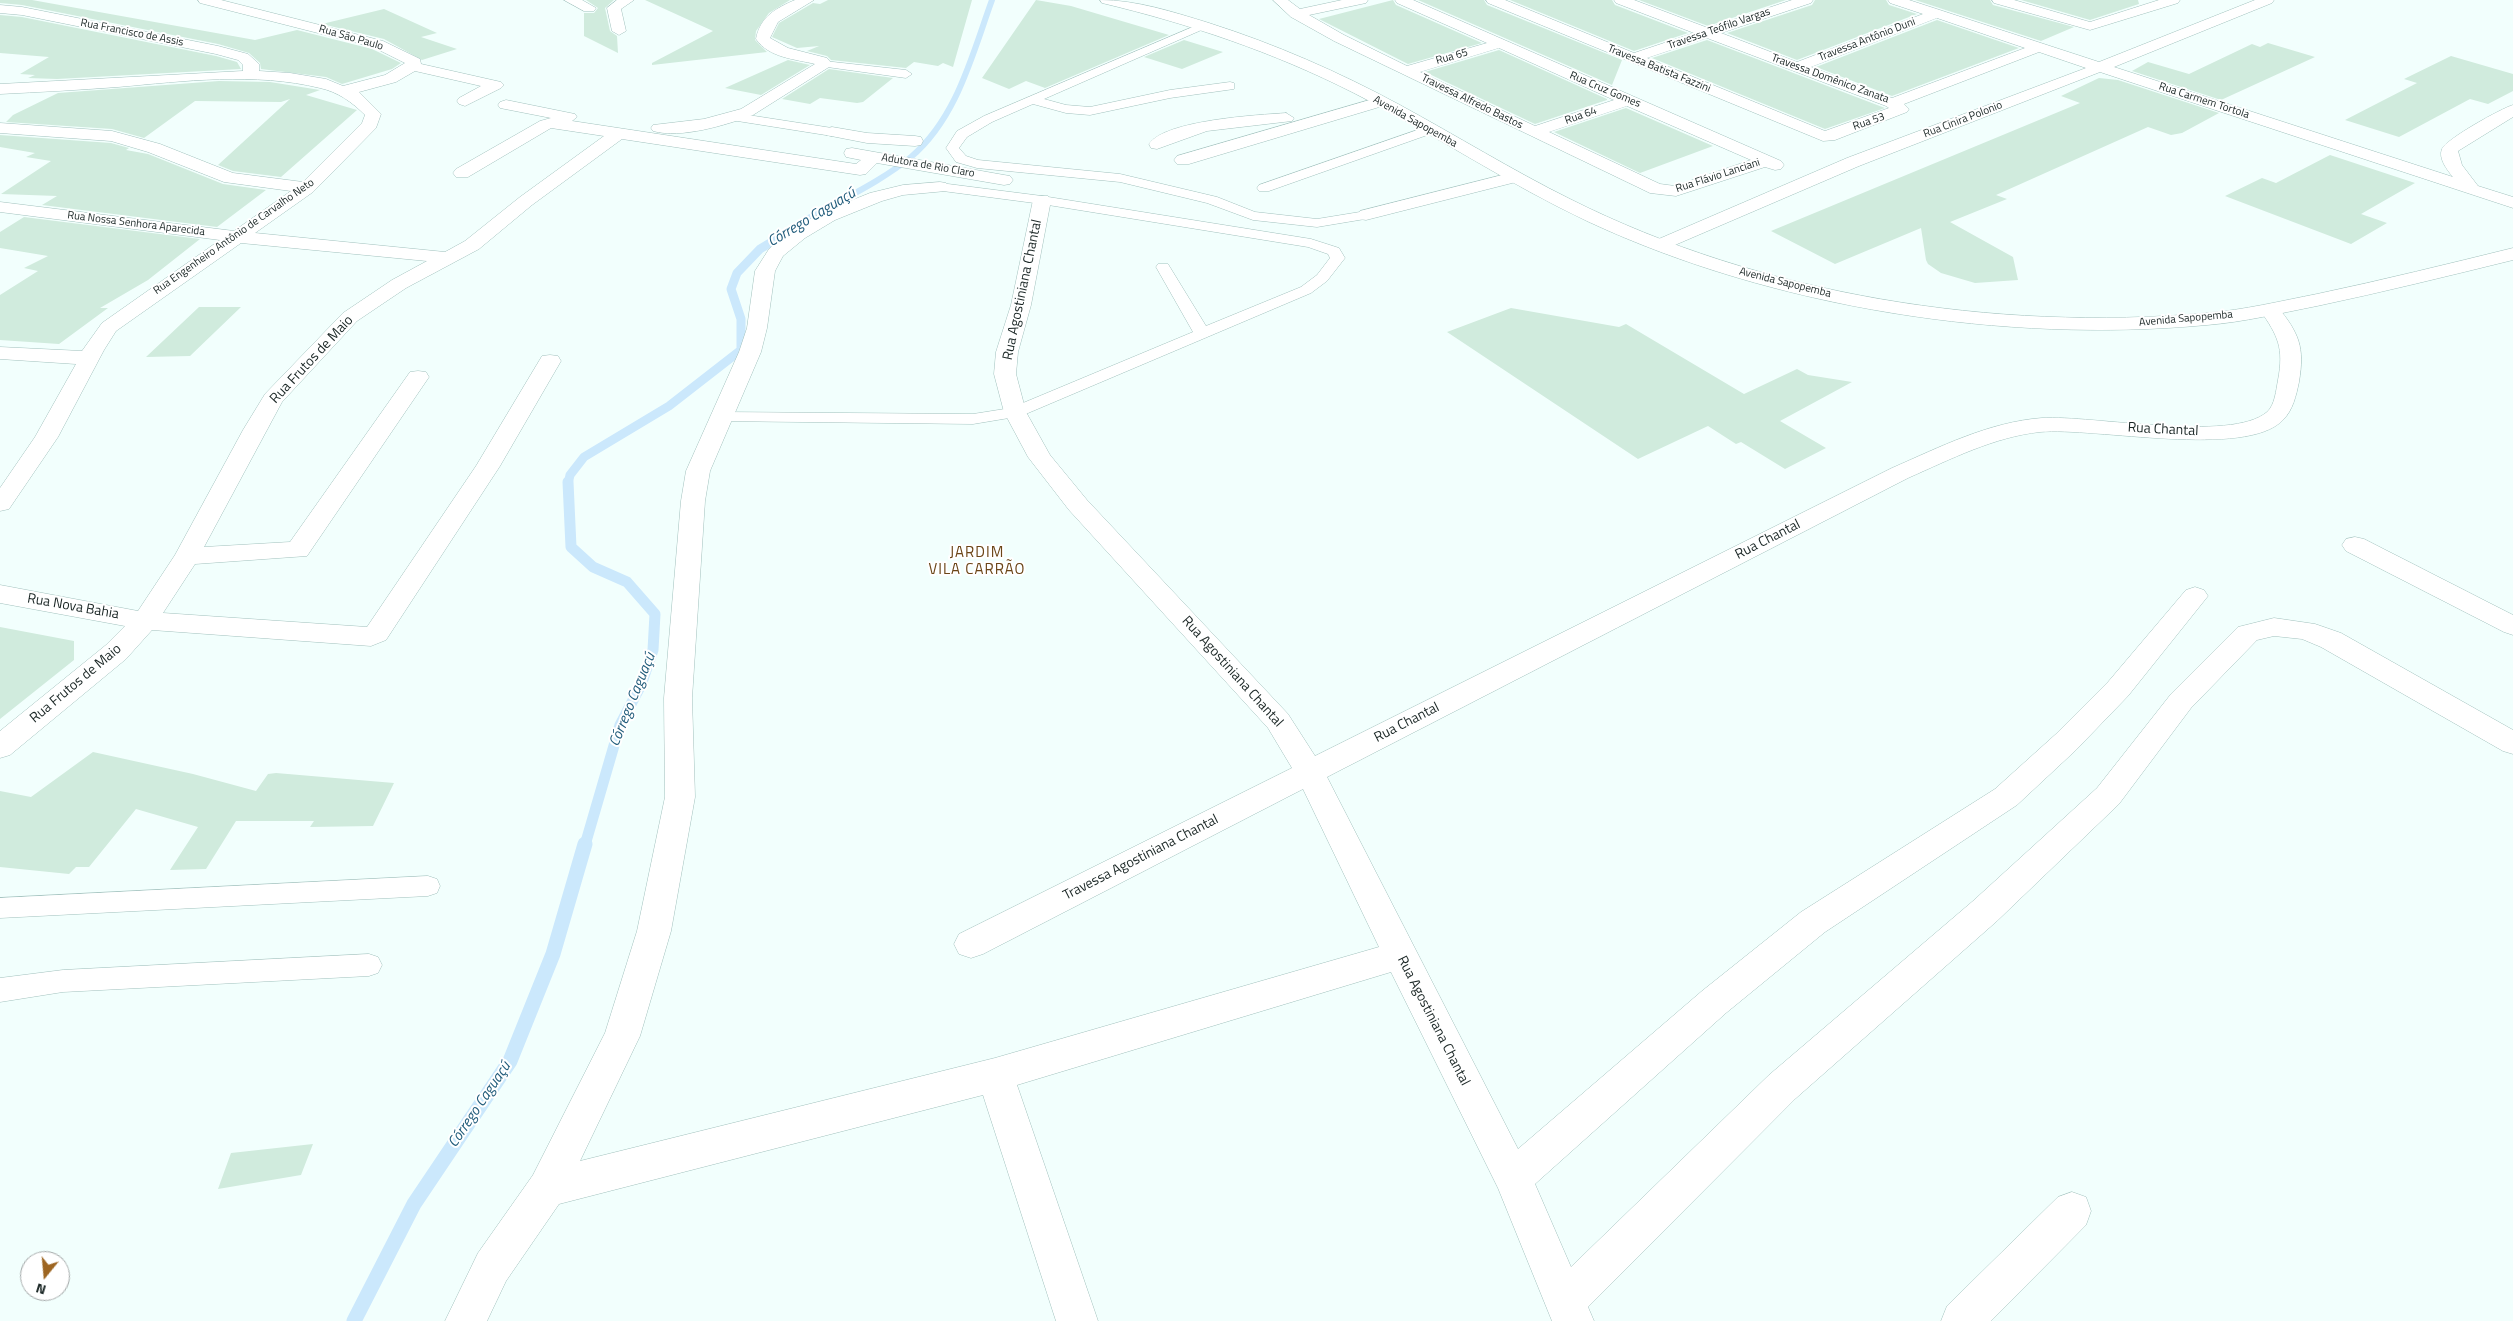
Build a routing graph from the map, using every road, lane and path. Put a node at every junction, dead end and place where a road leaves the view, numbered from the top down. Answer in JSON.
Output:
{"nodes":[{"id":1,"x":205,"y":0,"type":"edge"},
{"id":2,"x":238,"y":0,"type":"edge"},
{"id":3,"x":571,"y":0,"type":"edge"},
{"id":4,"x":627,"y":0,"type":"edge"},
{"id":5,"x":807,"y":0,"type":"edge"},
{"id":6,"x":1106,"y":0,"type":"edge"},
{"id":7,"x":1280,"y":0,"type":"edge"},
{"id":8,"x":1361,"y":0,"type":"edge"},
{"id":9,"x":1402,"y":0,"type":"edge"},
{"id":10,"x":1493,"y":0,"type":"edge"},
{"id":11,"x":1806,"y":0,"type":"edge"},
{"id":12,"x":1895,"y":0,"type":"edge"},
{"id":13,"x":2000,"y":0,"type":"edge"},
{"id":14,"x":2127,"y":0,"type":"edge"},
{"id":15,"x":2173,"y":0,"type":"edge"},
{"id":16,"x":2267,"y":0,"type":"edge"},
{"id":17,"x":1629,"y":1,"type":"edge"},
{"id":18,"x":279,"y":3,"type":"dead end"},
{"id":19,"x":224,"y":4,"type":"junction"},
{"id":20,"x":589,"y":8,"type":"dead end"},
{"id":21,"x":2152,"y":8,"type":"junction"},
{"id":22,"x":0,"y":9,"type":"edge"},
{"id":23,"x":250,"y":11,"type":"junction"},
{"id":24,"x":1938,"y":13,"type":"junction"},
{"id":25,"x":1296,"y":14,"type":"junction"},
{"id":26,"x":1202,"y":26,"type":"junction"},
{"id":27,"x":619,"y":31,"type":"dead end"},
{"id":28,"x":1708,"y":33,"type":"junction"},
{"id":29,"x":1498,"y":44,"type":"junction"},
{"id":30,"x":2040,"y":47,"type":"junction"},
{"id":31,"x":1633,"y":58,"type":"junction"},
{"id":32,"x":824,"y":64,"type":"junction"},
{"id":33,"x":412,"y":66,"type":"junction"},
{"id":34,"x":1797,"y":67,"type":"junction"},
{"id":35,"x":2100,"y":67,"type":"junction"},
{"id":36,"x":1406,"y":71,"type":"junction"},
{"id":37,"x":906,"y":74,"type":"dead end"},
{"id":38,"x":251,"y":75,"type":"junction"},
{"id":39,"x":1230,"y":86,"type":"dead end"},
{"id":40,"x":0,"y":89,"type":"edge"},
{"id":41,"x":340,"y":91,"type":"junction"},
{"id":42,"x":465,"y":100,"type":"dead end"},
{"id":43,"x":1032,"y":100,"type":"junction"},
{"id":44,"x":1628,"y":100,"type":"junction"},
{"id":45,"x":1380,"y":102,"type":"junction"},
{"id":46,"x":1892,"y":103,"type":"junction"},
{"id":47,"x":506,"y":105,"type":"dead end"},
{"id":48,"x":2513,"y":110,"type":"edge"},
{"id":49,"x":1328,"y":116,"type":"junction"},
{"id":50,"x":734,"y":117,"type":"junction"},
{"id":51,"x":0,"y":128,"type":"edge"},
{"id":52,"x":1429,"y":130,"type":"junction"},
{"id":53,"x":631,"y":132,"type":"junction"},
{"id":54,"x":832,"y":132,"type":"joint"},
{"id":55,"x":1534,"y":132,"type":"junction"},
{"id":56,"x":1826,"y":136,"type":"joint"},
{"id":57,"x":915,"y":141,"type":"dead end"},
{"id":58,"x":1157,"y":144,"type":"dead end"},
{"id":59,"x":860,"y":145,"type":"junction"},
{"id":60,"x":1183,"y":160,"type":"dead end"},
{"id":61,"x":1766,"y":161,"type":"junction"},
{"id":62,"x":869,"y":162,"type":"dead end"},
{"id":63,"x":462,"y":173,"type":"dead end"},
{"id":64,"x":1514,"y":178,"type":"junction"},
{"id":65,"x":1003,"y":180,"type":"junction"},
{"id":66,"x":1809,"y":180,"type":"junction"},
{"id":67,"x":940,"y":187,"type":"joint"},
{"id":68,"x":307,"y":188,"type":"junction"},
{"id":69,"x":1264,"y":188,"type":"dead end"},
{"id":70,"x":2471,"y":188,"type":"junction"},
{"id":71,"x":1670,"y":191,"type":"joint"},
{"id":72,"x":1042,"y":200,"type":"junction"},
{"id":73,"x":2513,"y":203,"type":"edge"},
{"id":74,"x":0,"y":207,"type":"edge"},
{"id":75,"x":1366,"y":215,"type":"joint"},
{"id":76,"x":1254,"y":216,"type":"junction"},
{"id":77,"x":238,"y":236,"type":"junction"},
{"id":78,"x":1270,"y":236,"type":"junction"},
{"id":79,"x":1661,"y":245,"type":"junction"},
{"id":80,"x":2513,"y":254,"type":"edge"},
{"id":81,"x":451,"y":258,"type":"junction"},
{"id":82,"x":1162,"y":267,"type":"dead end"},
{"id":83,"x":2270,"y":310,"type":"junction"},
{"id":84,"x":1202,"y":334,"type":"junction"},
{"id":85,"x":0,"y":353,"type":"edge"},
{"id":86,"x":90,"y":358,"type":"junction"},
{"id":87,"x":550,"y":361,"type":"dead end"},
{"id":88,"x":418,"y":377,"type":"dead end"},
{"id":89,"x":1015,"y":412,"type":"junction"},
{"id":90,"x":721,"y":417,"type":"junction"},
{"id":91,"x":0,"y":504,"type":"edge"},
{"id":92,"x":2356,"y":545,"type":"dead end"},
{"id":93,"x":187,"y":556,"type":"junction"},
{"id":94,"x":0,"y":594,"type":"edge"},
{"id":95,"x":2195,"y":596,"type":"dead end"},
{"id":96,"x":145,"y":621,"type":"junction"},
{"id":97,"x":2513,"y":626,"type":"edge"},
{"id":98,"x":2513,"y":742,"type":"edge"},
{"id":99,"x":0,"y":747,"type":"edge"},
{"id":100,"x":1310,"y":772,"type":"junction"},
{"id":101,"x":428,"y":886,"type":"dead end"},
{"id":102,"x":0,"y":908,"type":"edge"},
{"id":103,"x":971,"y":944,"type":"dead end"},
{"id":104,"x":1400,"y":955,"type":"junction"},
{"id":105,"x":369,"y":965,"type":"dead end"},
{"id":106,"x":0,"y":990,"type":"edge"},
{"id":107,"x":995,"y":1074,"type":"junction"},
{"id":108,"x":1514,"y":1178,"type":"junction"},
{"id":109,"x":547,"y":1188,"type":"junction"},
{"id":110,"x":2072,"y":1211,"type":"dead end"},
{"id":111,"x":1569,"y":1311,"type":"edge"},
{"id":112,"x":466,"y":1321,"type":"edge"},
{"id":113,"x":1077,"y":1321,"type":"edge"},
{"id":114,"x":1962,"y":1321,"type":"edge"}],
"edges":[{"from":1,"to":19,"type":"street","name":"Rua São Paulo"},
{"from":2,"to":19,"type":"street"},
{"from":3,"to":20,"type":"street"},
{"from":4,"to":27,"type":"street"},
{"from":5,"to":32,"type":"street"},
{"from":6,"to":26,"type":"street","name":"Avenida Sapopemba"},
{"from":7,"to":25,"type":"street","name":"Travessa Alfredo Bastos"},
{"from":8,"to":25,"type":"street"},
{"from":9,"to":29,"type":"street","name":"Rua Cruz Gomes"},
{"from":10,"to":31,"type":"street","name":"Travessa Batista Fazzini"},
{"from":11,"to":28,"type":"street","name":"Travessa Teófilo Vargas"},
{"from":12,"to":24,"type":"street","name":"Rua Carmem Tortola"},
{"from":13,"to":21,"type":"street"},
{"from":14,"to":21,"type":"street"},
{"from":15,"to":21,"type":"street"},
{"from":16,"to":35,"type":"street","name":"Rua Cinira Polonio"},
{"from":17,"to":28,"type":"street","name":"Travessa Domênico Zanata"},
{"from":18,"to":23,"type":"street"},
{"from":19,"to":23,"type":"street","name":"Rua São Paulo"},
{"from":22,"to":38,"type":"street","name":"Rua Francisco de Assis"},
{"from":23,"to":33,"type":"street","name":"Rua São Paulo"},
{"from":24,"to":30,"type":"street","name":"Rua Carmem Tortola"},
{"from":24,"to":34,"type":"street","name":"Travessa Antônio Duni"},
{"from":25,"to":36,"type":"street","name":"Travessa Alfredo Bastos"},
{"from":26,"to":43,"type":"lane"},
{"from":26,"to":45,"type":"street","name":"Avenida Sapopemba"},
{"from":28,"to":31,"type":"street","name":"Travessa Teófilo Vargas"},
{"from":28,"to":34,"type":"street","name":"Travessa Domênico Zanata"},
{"from":29,"to":36,"type":"street","name":"Rua 65"},
{"from":29,"to":44,"type":"street","name":"Rua Cruz Gomes"},
{"from":30,"to":35,"type":"street","name":"Rua Carmem Tortola"},
{"from":30,"to":46,"type":"street","name":"Travessa Domênico Zanata"},
{"from":31,"to":56,"type":"street","name":"Travessa Batista Fazzini"},
{"from":32,"to":37,"type":"lane"},
{"from":32,"to":50,"type":"street"},
{"from":33,"to":41,"type":"street"},
{"from":33,"to":42,"type":"street"},
{"from":34,"to":46,"type":"street","name":"Travessa Domênico Zanata"},
{"from":35,"to":66,"type":"street","name":"Rua Cinira Polonio"},
{"from":35,"to":70,"type":"street","name":"Rua Carmem Tortola"},
{"from":36,"to":55,"type":"street","name":"Travessa Alfredo Bastos"},
{"from":38,"to":40,"type":"street","name":"Rua Engenheiro Antônio de Carvalho Neto"},
{"from":38,"to":41,"type":"street","name":"Rua Engenheiro Antônio de Carvalho Neto"},
{"from":39,"to":43,"type":"lane"},
{"from":41,"to":68,"type":"street","name":"Rua Engenheiro Antônio de Carvalho Neto"},
{"from":43,"to":65,"type":"lane"},
{"from":44,"to":55,"type":"street","name":"Rua 64"},
{"from":44,"to":61,"type":"street","name":"Rua Cruz Gomes"},
{"from":45,"to":49,"type":"street"},
{"from":45,"to":52,"type":"street","name":"Avenida Sapopemba"},
{"from":46,"to":56,"type":"street","name":"Rua 53"},
{"from":47,"to":53,"type":"street"},
{"from":48,"to":70,"type":"street"},
{"from":49,"to":58,"type":"street"},
{"from":49,"to":60,"type":"street"},
{"from":50,"to":53,"type":"street"},
{"from":50,"to":54,"type":"lane"},
{"from":51,"to":68,"type":"street"},
{"from":52,"to":64,"type":"street","name":"Avenida Sapopemba"},
{"from":52,"to":69,"type":"lane"},
{"from":53,"to":62,"type":"street"},
{"from":53,"to":63,"type":"street"},
{"from":53,"to":81,"type":"street","name":"Rua Frutos de Maio"},
{"from":54,"to":59,"type":"street"},
{"from":55,"to":71,"type":"street","name":"Travessa Alfredo Bastos"},
{"from":57,"to":59,"type":"street"},
{"from":59,"to":65,"type":"street","name":"Adutora de Rio Claro"},
{"from":61,"to":66,"type":"street","name":"Rua Cruz Gomes"},
{"from":61,"to":71,"type":"street","name":"Rua Flávio Lanciani"},
{"from":64,"to":75,"type":"street"},
{"from":64,"to":79,"type":"street","name":"Avenida Sapopemba"},
{"from":65,"to":67,"type":"lane"},
{"from":65,"to":72,"type":"lane"},
{"from":65,"to":76,"type":"lane"},
{"from":66,"to":79,"type":"street","name":"Rua Cinira Polonio"},
{"from":67,"to":90,"type":"street"},
{"from":68,"to":77,"type":"street","name":"Rua Engenheiro Antônio de Carvalho Neto"},
{"from":70,"to":73,"type":"street","name":"Rua Carmem Tortola"},
{"from":72,"to":78,"type":"lane"},
{"from":72,"to":89,"type":"street","name":"Rua Agostiniana Chantal"},
{"from":74,"to":77,"type":"street","name":"Rua Nossa Senhora Aparecida"},
{"from":75,"to":76,"type":"lane"},
{"from":76,"to":78,"type":"lane"},
{"from":77,"to":81,"type":"street","name":"Rua Nossa Senhora Aparecida"},
{"from":77,"to":86,"type":"street","name":"Rua Engenheiro Antônio de Carvalho Neto"},
{"from":78,"to":84,"type":"lane"},
{"from":79,"to":83,"type":"street","name":"Avenida Sapopemba"},
{"from":80,"to":83,"type":"street","name":"Avenida Sapopemba"},
{"from":81,"to":93,"type":"street","name":"Rua Frutos de Maio"},
{"from":82,"to":84,"type":"lane"},
{"from":83,"to":100,"type":"street","name":"Rua Chantal"},
{"from":84,"to":89,"type":"lane"},
{"from":85,"to":86,"type":"street"},
{"from":86,"to":91,"type":"street","name":"Rua Engenheiro Antônio de Carvalho Neto"},
{"from":87,"to":96,"type":"street","name":"Rua Nova Bahia"},
{"from":88,"to":93,"type":"street"},
{"from":89,"to":90,"type":"lane"},
{"from":89,"to":100,"type":"street","name":"Rua Agostiniana Chantal"},
{"from":90,"to":109,"type":"street"},
{"from":92,"to":97,"type":"street"},
{"from":93,"to":96,"type":"street","name":"Rua Frutos de Maio"},
{"from":94,"to":96,"type":"street","name":"Rua Nova Bahia"},
{"from":95,"to":108,"type":"street"},
{"from":96,"to":99,"type":"street","name":"Rua Frutos de Maio"},
{"from":98,"to":111,"type":"street"},
{"from":100,"to":103,"type":"street","name":"Travessa Agostiniana Chantal"},
{"from":100,"to":104,"type":"street","name":"Rua Agostiniana Chantal"},
{"from":101,"to":102,"type":"lane"},
{"from":104,"to":107,"type":"street"},
{"from":104,"to":108,"type":"street","name":"Rua Agostiniana Chantal"},
{"from":105,"to":106,"type":"lane"},
{"from":107,"to":109,"type":"street"},
{"from":107,"to":113,"type":"street"},
{"from":108,"to":111,"type":"street","name":"Rua Agostiniana Chantal"},
{"from":109,"to":112,"type":"street"},
{"from":110,"to":114,"type":"street"}]}
